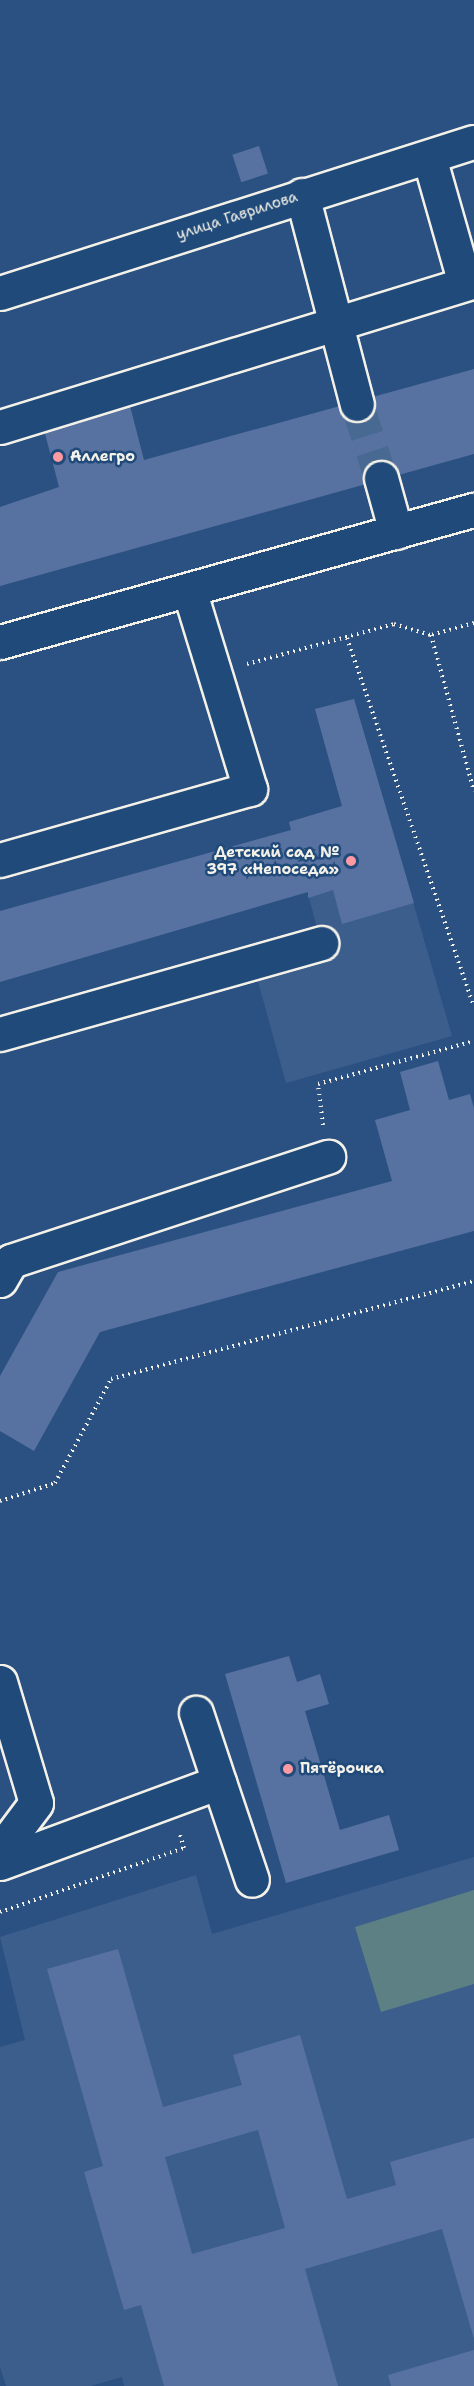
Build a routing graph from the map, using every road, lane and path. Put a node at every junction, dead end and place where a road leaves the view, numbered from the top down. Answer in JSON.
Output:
{"nodes":[{"id":1,"x":474,"y":142,"type":"edge"},
{"id":2,"x":429,"y":157,"type":"junction"},
{"id":3,"x":302,"y":195,"type":"junction"},
{"id":4,"x":469,"y":282,"type":"edge"},
{"id":5,"x":0,"y":293,"type":"edge"},
{"id":6,"x":332,"y":328,"type":"junction"},
{"id":7,"x":357,"y":404,"type":"tunnel mouth"},
{"id":8,"x":0,"y":427,"type":"edge"},
{"id":9,"x":381,"y":478,"type":"tunnel mouth"},
{"id":10,"x":474,"y":510,"type":"edge"},
{"id":11,"x":396,"y":532,"type":"junction"},
{"id":12,"x":189,"y":590,"type":"junction"},
{"id":13,"x":474,"y":623,"type":"edge"},
{"id":14,"x":431,"y":635,"type":"junction"},
{"id":15,"x":347,"y":638,"type":"junction"},
{"id":16,"x":0,"y":642,"type":"edge"},
{"id":17,"x":214,"y":673,"type":"junction"},
{"id":18,"x":474,"y":791,"type":"edge"},
{"id":19,"x":0,"y":860,"type":"edge"},
{"id":20,"x":321,"y":943,"type":"dead end"},
{"id":21,"x":474,"y":1006,"type":"edge"},
{"id":22,"x":0,"y":1034,"type":"edge"},
{"id":23,"x":474,"y":1041,"type":"edge"},
{"id":24,"x":328,"y":1157,"type":"joint"},
{"id":25,"x":0,"y":1280,"type":"edge"},
{"id":26,"x":474,"y":1281,"type":"edge"},
{"id":27,"x":0,"y":1501,"type":"edge"},
{"id":28,"x":0,"y":1682,"type":"edge"},
{"id":29,"x":196,"y":1713,"type":"dead end"},
{"id":30,"x":219,"y":1782,"type":"junction"},
{"id":31,"x":184,"y":1848,"type":"dead end"},
{"id":32,"x":0,"y":1851,"type":"edge"},
{"id":33,"x":0,"y":1863,"type":"edge"},
{"id":34,"x":252,"y":1880,"type":"dead end"},
{"id":35,"x":0,"y":1912,"type":"edge"}],
"edges":[{"from":1,"to":2,"type":"street","name":"улица Гаврилова"},
{"from":2,"to":3,"type":"street","name":"улица Гаврилова"},
{"from":2,"to":4,"type":"street"},
{"from":3,"to":5,"type":"street","name":"улица Гаврилова"},
{"from":3,"to":6,"type":"street"},
{"from":4,"to":6,"type":"street"},
{"from":6,"to":7,"type":"street"},
{"from":6,"to":8,"type":"street"},
{"from":9,"to":11,"type":"street"},
{"from":10,"to":11,"type":"street"},
{"from":11,"to":12,"type":"street"},
{"from":12,"to":16,"type":"street"},
{"from":12,"to":17,"type":"street"},
{"from":13,"to":14,"type":"path"},
{"from":14,"to":15,"type":"path"},
{"from":14,"to":18,"type":"path"},
{"from":15,"to":17,"type":"path"},
{"from":15,"to":21,"type":"path"},
{"from":17,"to":19,"type":"street"},
{"from":20,"to":22,"type":"street"},
{"from":23,"to":24,"type":"path"},
{"from":24,"to":25,"type":"street"},
{"from":26,"to":27,"type":"path"},
{"from":28,"to":32,"type":"street"},
{"from":29,"to":30,"type":"street"},
{"from":30,"to":33,"type":"street"},
{"from":30,"to":34,"type":"street"},
{"from":31,"to":35,"type":"path"}]}
